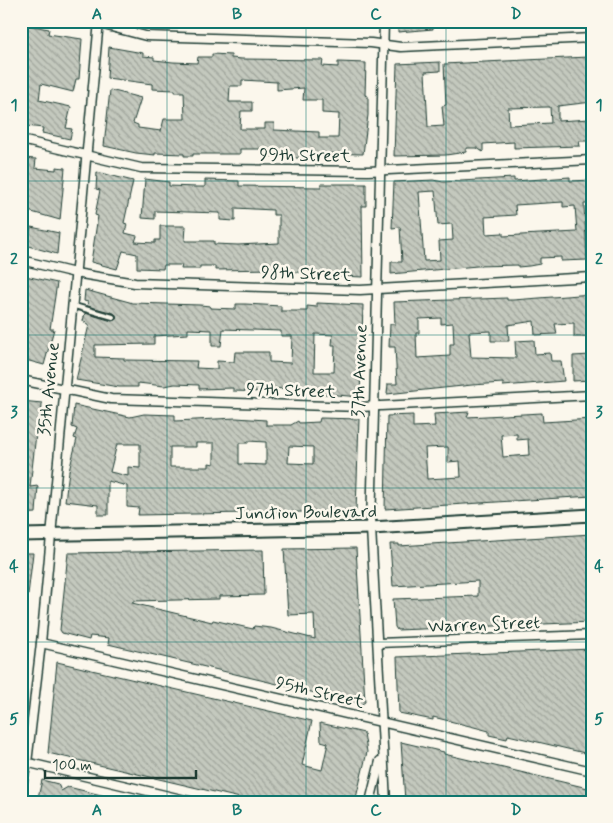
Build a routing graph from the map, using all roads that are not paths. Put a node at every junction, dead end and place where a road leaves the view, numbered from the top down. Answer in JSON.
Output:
{"nodes":[{"id":1,"x":88,"y":21,"type":"edge"},
{"id":2,"x":384,"y":21,"type":"edge"},
{"id":3,"x":99,"y":22,"type":"edge"},
{"id":4,"x":592,"y":38,"type":"edge"},
{"id":5,"x":383,"y":46,"type":"junction"},
{"id":6,"x":21,"y":140,"type":"edge"},
{"id":7,"x":86,"y":155,"type":"junction"},
{"id":8,"x":592,"y":160,"type":"edge"},
{"id":9,"x":379,"y":170,"type":"junction"},
{"id":10,"x":21,"y":260,"type":"edge"},
{"id":11,"x":75,"y":273,"type":"junction"},
{"id":12,"x":592,"y":277,"type":"edge"},
{"id":13,"x":376,"y":288,"type":"junction"},
{"id":14,"x":71,"y":305,"type":"junction"},
{"id":15,"x":113,"y":317,"type":"dead end"},
{"id":16,"x":21,"y":380,"type":"edge"},
{"id":17,"x":63,"y":390,"type":"junction"},
{"id":18,"x":592,"y":395,"type":"edge"},
{"id":19,"x":373,"y":407,"type":"junction"},
{"id":20,"x":592,"y":515,"type":"edge"},
{"id":21,"x":371,"y":528,"type":"junction"},
{"id":22,"x":21,"y":535,"type":"edge"},
{"id":23,"x":50,"y":535,"type":"junction"},
{"id":24,"x":592,"y":635,"type":"edge"},
{"id":25,"x":378,"y":643,"type":"junction"},
{"id":26,"x":41,"y":644,"type":"junction"},
{"id":27,"x":382,"y":722,"type":"junction"},
{"id":28,"x":382,"y":752,"type":"junction"},
{"id":29,"x":24,"y":762,"type":"edge"},
{"id":30,"x":592,"y":771,"type":"edge"},
{"id":31,"x":21,"y":789,"type":"edge"},
{"id":32,"x":194,"y":802,"type":"edge"},
{"id":33,"x":370,"y":802,"type":"edge"},
{"id":34,"x":386,"y":802,"type":"edge"}],
"edges":[{"from":1,"to":3,"type":"street"},
{"from":2,"to":5,"type":"street","name":"37th Avenue"},
{"from":3,"to":5,"type":"street"},
{"from":3,"to":7,"type":"street","name":"35th Avenue"},
{"from":4,"to":5,"type":"street"},
{"from":5,"to":9,"type":"street","name":"37th Avenue"},
{"from":6,"to":7,"type":"street","name":"99th Street"},
{"from":7,"to":9,"type":"street","name":"99th Street"},
{"from":7,"to":11,"type":"street","name":"35th Avenue"},
{"from":8,"to":9,"type":"street","name":"99th Street"},
{"from":9,"to":13,"type":"street","name":"37th Avenue"},
{"from":10,"to":11,"type":"street","name":"98th Street"},
{"from":11,"to":13,"type":"street","name":"98th Street"},
{"from":11,"to":14,"type":"street","name":"35th Avenue"},
{"from":12,"to":13,"type":"street","name":"98th Street"},
{"from":13,"to":19,"type":"street","name":"37th Avenue"},
{"from":14,"to":15,"type":"lane"},
{"from":14,"to":17,"type":"street","name":"35th Avenue"},
{"from":16,"to":17,"type":"street","name":"97th Street"},
{"from":17,"to":19,"type":"street","name":"97th Street"},
{"from":17,"to":23,"type":"street","name":"35th Avenue"},
{"from":18,"to":19,"type":"street","name":"97th Street"},
{"from":19,"to":21,"type":"street","name":"37th Avenue"},
{"from":20,"to":21,"type":"main road","name":"Junction Boulevard"},
{"from":21,"to":23,"type":"main road","name":"Junction Boulevard"},
{"from":21,"to":25,"type":"street","name":"37th Avenue"},
{"from":22,"to":23,"type":"main road","name":"Junction Boulevard"},
{"from":23,"to":26,"type":"street","name":"35th Avenue"},
{"from":24,"to":25,"type":"street","name":"Warren Street"},
{"from":25,"to":27,"type":"street","name":"37th Avenue"},
{"from":26,"to":27,"type":"street","name":"95th Street"},
{"from":26,"to":29,"type":"street","name":"35th Avenue"},
{"from":27,"to":28,"type":"street","name":"37th Avenue"},
{"from":27,"to":30,"type":"street","name":"95th Street"},
{"from":28,"to":33,"type":"street"},
{"from":28,"to":34,"type":"street"},
{"from":29,"to":31,"type":"street","name":"35th Avenue"},
{"from":29,"to":32,"type":"street"}]}
